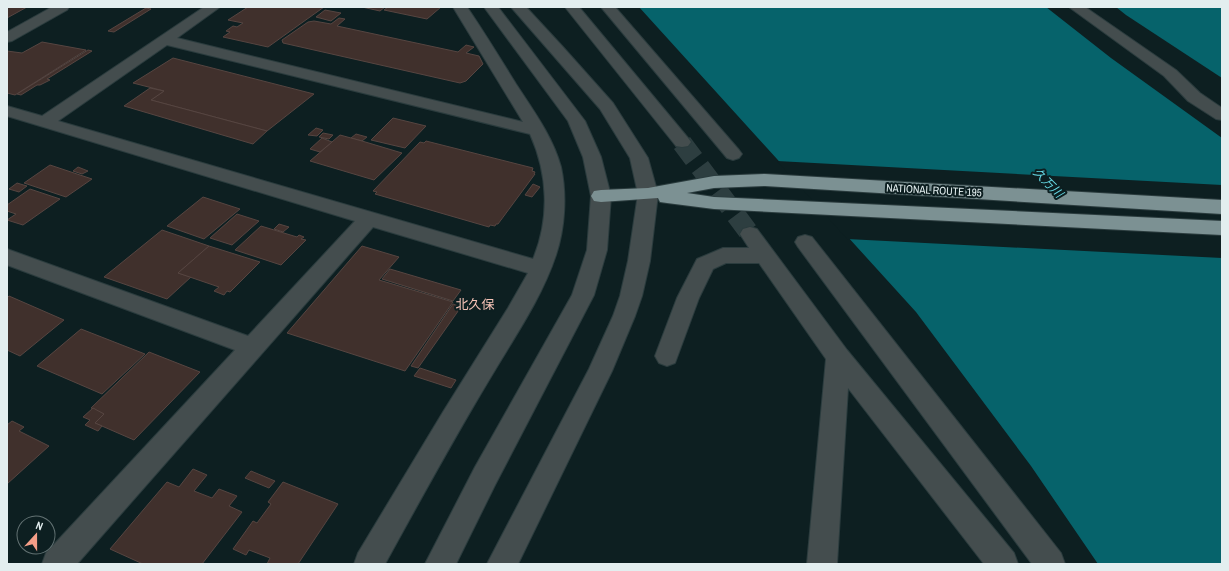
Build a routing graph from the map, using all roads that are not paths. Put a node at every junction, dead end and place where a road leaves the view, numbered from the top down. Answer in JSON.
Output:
{"nodes":[{"id":1,"x":213,"y":7,"type":"edge"},
{"id":2,"x":460,"y":7,"type":"edge"},
{"id":3,"x":491,"y":7,"type":"edge"},
{"id":4,"x":518,"y":7,"type":"edge"},
{"id":5,"x":572,"y":7,"type":"edge"},
{"id":6,"x":608,"y":7,"type":"edge"},
{"id":7,"x":1076,"y":7,"type":"edge"},
{"id":8,"x":1095,"y":7,"type":"edge"},
{"id":9,"x":64,"y":10,"type":"edge"},
{"id":10,"x":7,"y":38,"type":"edge"},
{"id":11,"x":165,"y":40,"type":"junction"},
{"id":12,"x":1130,"y":44,"type":"junction"},
{"id":13,"x":1170,"y":73,"type":"junction"},
{"id":14,"x":1222,"y":99,"type":"edge"},
{"id":15,"x":7,"y":111,"type":"edge"},
{"id":16,"x":1222,"y":115,"type":"edge"},
{"id":17,"x":45,"y":122,"type":"junction"},
{"id":18,"x":537,"y":131,"type":"junction"},
{"id":19,"x":682,"y":142,"type":"tunnel mouth"},
{"id":20,"x":733,"y":154,"type":"dead end"},
{"id":21,"x":648,"y":194,"type":"junction"},
{"id":22,"x":601,"y":196,"type":"junction"},
{"id":23,"x":1222,"y":208,"type":"edge"},
{"id":24,"x":369,"y":218,"type":"junction"},
{"id":25,"x":1222,"y":228,"type":"edge"},
{"id":26,"x":750,"y":234,"type":"tunnel mouth"},
{"id":27,"x":805,"y":242,"type":"dead end"},
{"id":28,"x":763,"y":255,"type":"junction"},
{"id":29,"x":7,"y":256,"type":"edge"},
{"id":30,"x":540,"y":269,"type":"junction"},
{"id":31,"x":253,"y":347,"type":"junction"},
{"id":32,"x":667,"y":356,"type":"dead end"},
{"id":33,"x":838,"y":357,"type":"junction"},
{"id":34,"x":57,"y":564,"type":"edge"},
{"id":35,"x":369,"y":564,"type":"edge"},
{"id":36,"x":440,"y":564,"type":"edge"},
{"id":37,"x":502,"y":564,"type":"edge"},
{"id":38,"x":822,"y":564,"type":"edge"},
{"id":39,"x":1003,"y":564,"type":"edge"},
{"id":40,"x":1050,"y":564,"type":"edge"}],
"edges":[{"from":1,"to":11,"type":"street"},
{"from":2,"to":18,"type":"street"},
{"from":3,"to":22,"type":"street"},
{"from":4,"to":21,"type":"street"},
{"from":5,"to":19,"type":"street"},
{"from":6,"to":20,"type":"street"},
{"from":7,"to":12,"type":"street"},
{"from":8,"to":12,"type":"street"},
{"from":9,"to":10,"type":"street"},
{"from":11,"to":17,"type":"street"},
{"from":11,"to":18,"type":"street"},
{"from":12,"to":13,"type":"street"},
{"from":13,"to":14,"type":"street"},
{"from":13,"to":16,"type":"street"},
{"from":15,"to":17,"type":"street"},
{"from":17,"to":24,"type":"street"},
{"from":18,"to":30,"type":"street"},
{"from":21,"to":22,"type":"highway","name":"NATIONAL ROUTE 195"},
{"from":21,"to":23,"type":"highway","name":"NATIONAL ROUTE 195"},
{"from":21,"to":25,"type":"highway","name":"NATIONAL ROUTE 195"},
{"from":21,"to":37,"type":"street"},
{"from":22,"to":36,"type":"street"},
{"from":24,"to":30,"type":"street"},
{"from":24,"to":31,"type":"street"},
{"from":26,"to":28,"type":"street"},
{"from":27,"to":40,"type":"street"},
{"from":28,"to":32,"type":"street"},
{"from":28,"to":33,"type":"street"},
{"from":29,"to":31,"type":"street"},
{"from":30,"to":35,"type":"street"},
{"from":31,"to":34,"type":"street"},
{"from":33,"to":38,"type":"street"},
{"from":33,"to":39,"type":"street"}]}
